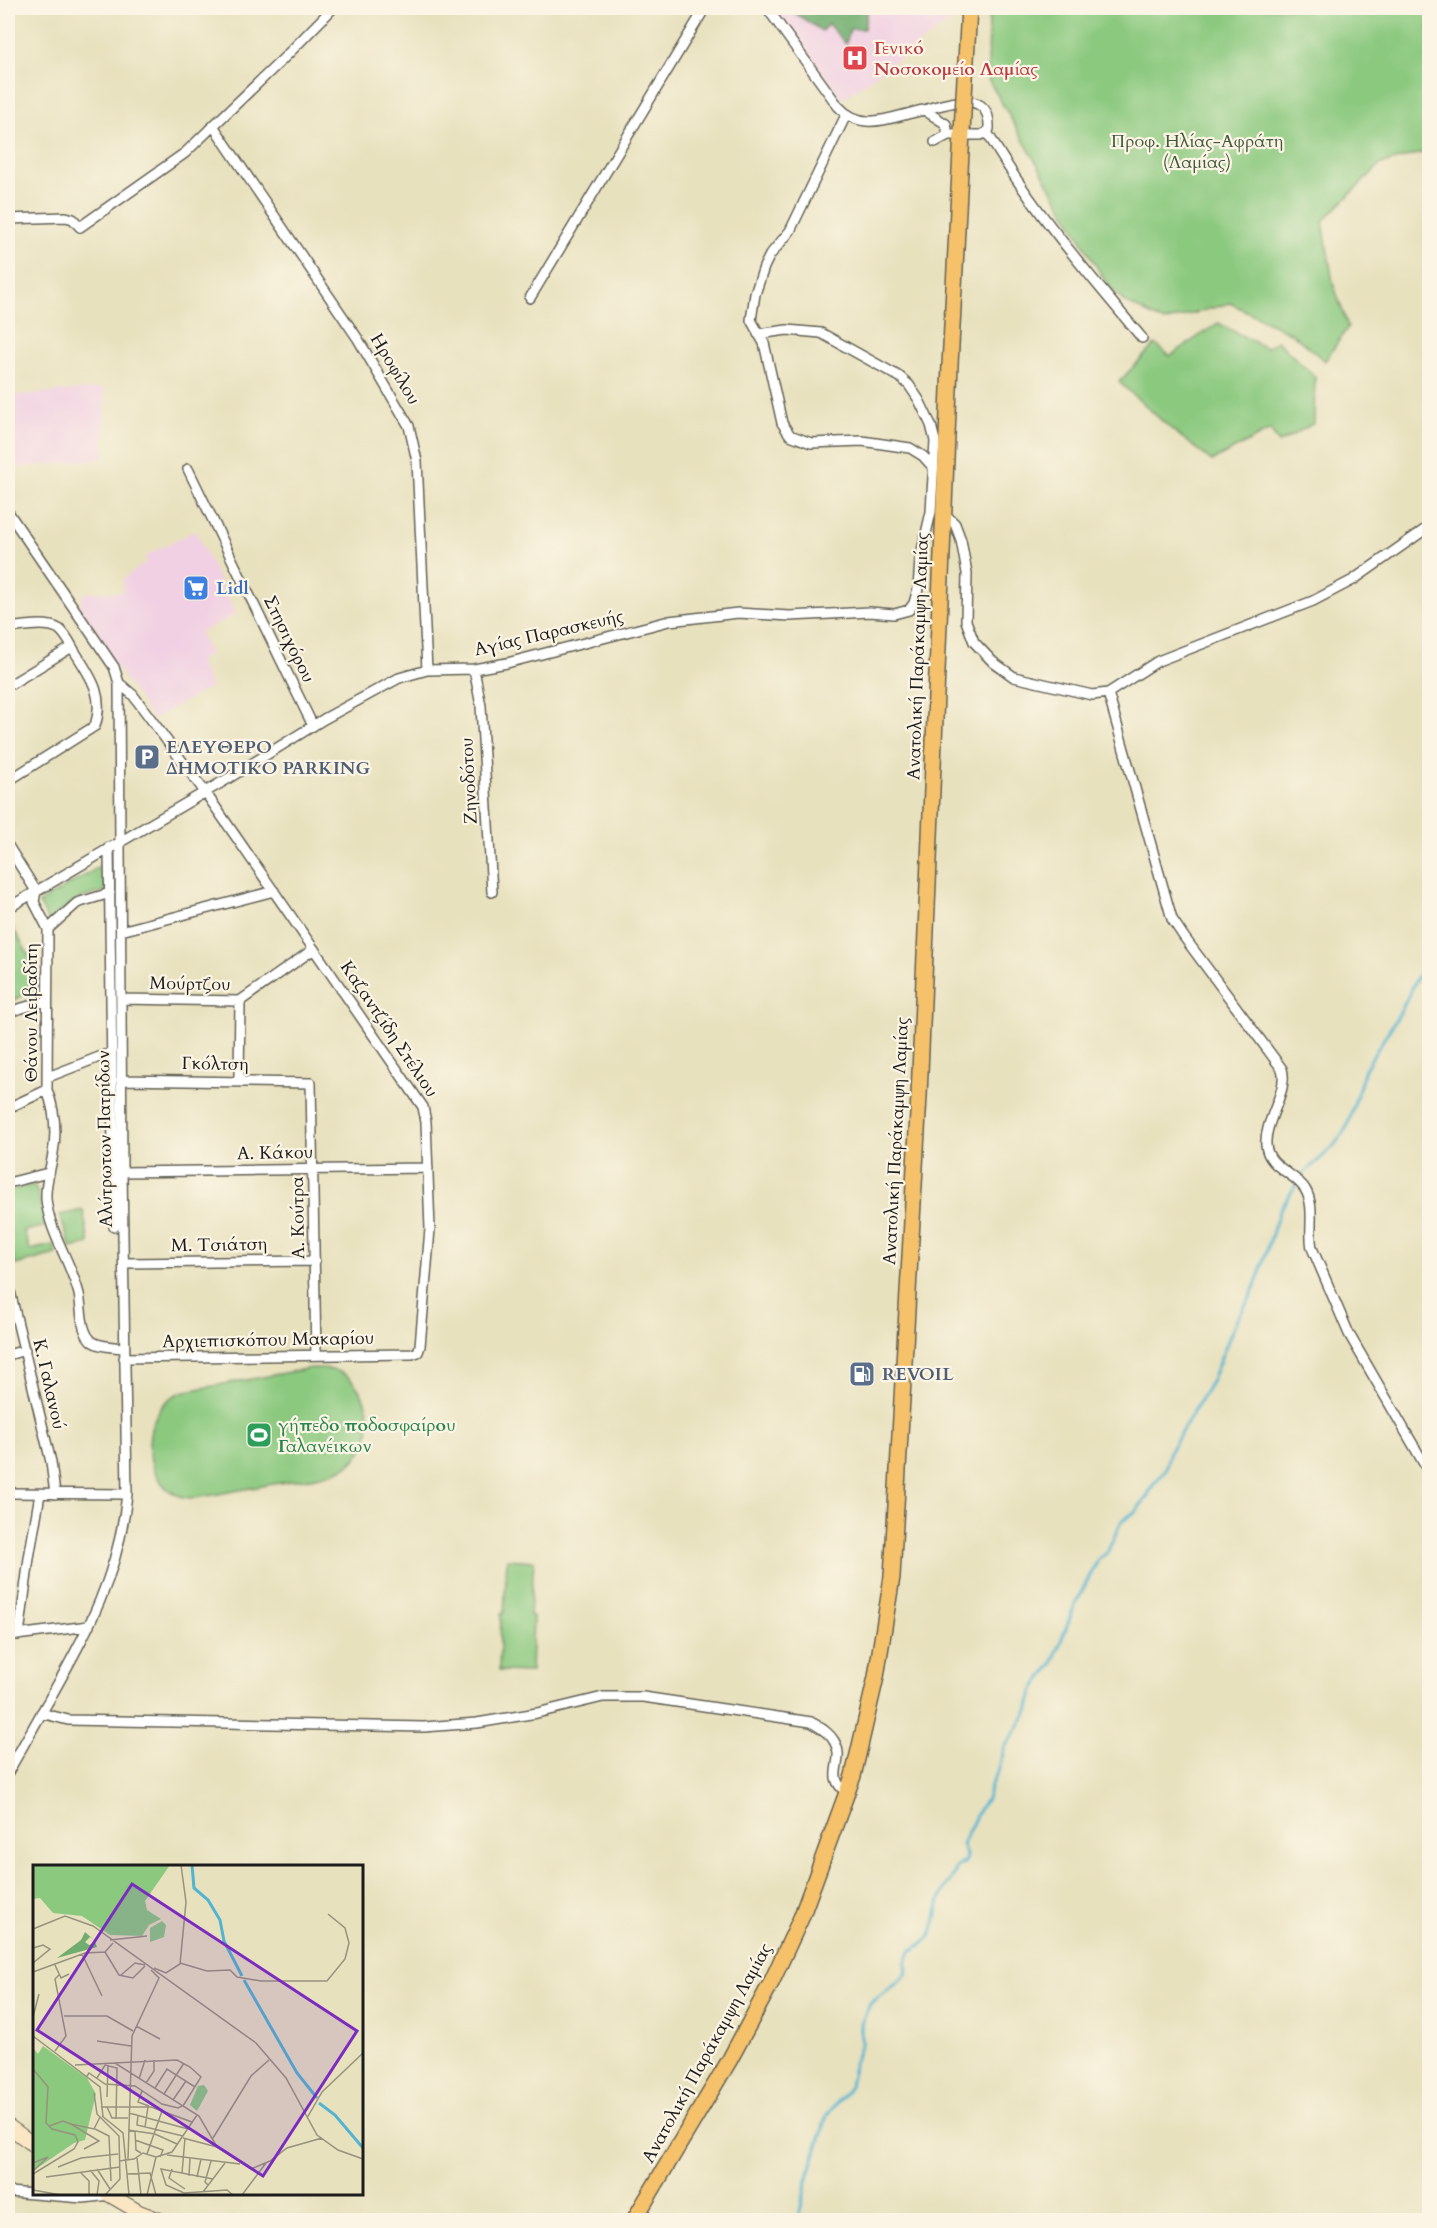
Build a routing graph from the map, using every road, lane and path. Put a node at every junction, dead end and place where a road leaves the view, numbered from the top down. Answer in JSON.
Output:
{"nodes":[{"id":1,"x":333,"y":8,"type":"edge"},
{"id":2,"x":705,"y":8,"type":"edge"},
{"id":3,"x":767,"y":8,"type":"edge"},
{"id":4,"x":969,"y":8,"type":"edge"},
{"id":5,"x":924,"y":110,"type":"junction"},
{"id":6,"x":846,"y":115,"type":"junction"},
{"id":7,"x":214,"y":127,"type":"junction"},
{"id":8,"x":987,"y":132,"type":"junction"},
{"id":9,"x":955,"y":135,"type":"junction"},
{"id":10,"x":935,"y":142,"type":"dead end"},
{"id":11,"x":8,"y":219,"type":"edge"},
{"id":12,"x":530,"y":298,"type":"dead end"},
{"id":13,"x":758,"y":334,"type":"junction"},
{"id":14,"x":1142,"y":338,"type":"dead end"},
{"id":15,"x":188,"y":469,"type":"dead end"},
{"id":16,"x":936,"y":469,"type":"junction"},
{"id":17,"x":8,"y":512,"type":"edge"},
{"id":18,"x":943,"y":512,"type":"junction"},
{"id":19,"x":1430,"y":526,"type":"edge"},
{"id":20,"x":8,"y":628,"type":"edge"},
{"id":21,"x":72,"y":647,"type":"junction"},
{"id":22,"x":474,"y":669,"type":"junction"},
{"id":23,"x":427,"y":670,"type":"junction"},
{"id":24,"x":118,"y":683,"type":"junction"},
{"id":25,"x":8,"y":686,"type":"edge"},
{"id":26,"x":1108,"y":693,"type":"junction"},
{"id":27,"x":313,"y":726,"type":"junction"},
{"id":28,"x":8,"y":781,"type":"edge"},
{"id":29,"x":205,"y":792,"type":"junction"},
{"id":30,"x":120,"y":841,"type":"junction"},
{"id":31,"x":8,"y":846,"type":"edge"},
{"id":32,"x":109,"y":847,"type":"junction"},
{"id":33,"x":36,"y":891,"type":"junction"},
{"id":34,"x":274,"y":891,"type":"junction"},
{"id":35,"x":492,"y":892,"type":"dead end"},
{"id":36,"x":110,"y":893,"type":"junction"},
{"id":37,"x":8,"y":908,"type":"edge"},
{"id":38,"x":48,"y":929,"type":"junction"},
{"id":39,"x":121,"y":931,"type":"junction"},
{"id":40,"x":314,"y":949,"type":"junction"},
{"id":41,"x":121,"y":999,"type":"junction"},
{"id":42,"x":47,"y":1001,"type":"junction"},
{"id":43,"x":240,"y":1001,"type":"junction"},
{"id":44,"x":8,"y":1012,"type":"edge"},
{"id":45,"x":112,"y":1052,"type":"junction"},
{"id":46,"x":48,"y":1077,"type":"junction"},
{"id":47,"x":121,"y":1080,"type":"junction"},
{"id":48,"x":239,"y":1081,"type":"junction"},
{"id":49,"x":309,"y":1082,"type":"joint"},
{"id":50,"x":47,"y":1090,"type":"junction"},
{"id":51,"x":8,"y":1108,"type":"edge"},
{"id":52,"x":428,"y":1168,"type":"junction"},
{"id":53,"x":314,"y":1169,"type":"junction"},
{"id":54,"x":122,"y":1172,"type":"junction"},
{"id":55,"x":48,"y":1173,"type":"junction"},
{"id":56,"x":8,"y":1183,"type":"edge"},
{"id":57,"x":114,"y":1227,"type":"dead end"},
{"id":58,"x":315,"y":1261,"type":"junction"},
{"id":59,"x":124,"y":1263,"type":"junction"},
{"id":60,"x":8,"y":1283,"type":"edge"},
{"id":61,"x":25,"y":1350,"type":"junction"},
{"id":62,"x":124,"y":1353,"type":"junction"},
{"id":63,"x":412,"y":1354,"type":"joint"},
{"id":64,"x":8,"y":1355,"type":"edge"},
{"id":65,"x":316,"y":1355,"type":"junction"},
{"id":66,"x":1430,"y":1474,"type":"edge"},
{"id":67,"x":8,"y":1493,"type":"edge"},
{"id":68,"x":40,"y":1494,"type":"junction"},
{"id":69,"x":55,"y":1494,"type":"junction"},
{"id":70,"x":127,"y":1494,"type":"junction"},
{"id":71,"x":89,"y":1626,"type":"junction"},
{"id":72,"x":19,"y":1635,"type":"junction"},
{"id":73,"x":8,"y":1636,"type":"edge"},
{"id":74,"x":41,"y":1713,"type":"junction"},
{"id":75,"x":8,"y":1772,"type":"edge"},
{"id":76,"x":847,"y":1793,"type":"junction"},
{"id":77,"x":8,"y":2126,"type":"edge"},
{"id":78,"x":33,"y":2144,"type":"edge"},
{"id":79,"x":8,"y":2192,"type":"edge"},
{"id":80,"x":33,"y":2194,"type":"edge"},
{"id":81,"x":40,"y":2195,"type":"edge"},
{"id":82,"x":104,"y":2195,"type":"edge"},
{"id":83,"x":111,"y":2195,"type":"edge"},
{"id":84,"x":160,"y":2220,"type":"edge"},
{"id":85,"x":634,"y":2220,"type":"edge"}],
"edges":[{"from":1,"to":7,"type":"street"},
{"from":2,"to":12,"type":"street"},
{"from":3,"to":6,"type":"street"},
{"from":4,"to":9,"type":"main road","name":"Ανατολική Παράκαμψη Λαμίας","bridge":true},
{"from":5,"to":6,"type":"street"},
{"from":5,"to":8,"type":"street"},
{"from":5,"to":9,"type":"street"},
{"from":6,"to":13,"type":"street"},
{"from":7,"to":11,"type":"street"},
{"from":7,"to":23,"type":"street","name":"Ηροφίλου"},
{"from":8,"to":9,"type":"street"},
{"from":8,"to":14,"type":"street"},
{"from":9,"to":10,"type":"street"},
{"from":9,"to":16,"type":"main road","name":"Ανατολική Παράκαμψη Λαμίας"},
{"from":13,"to":16,"type":"street"},
{"from":13,"to":16,"type":"street"},
{"from":15,"to":27,"type":"street","name":"Στησιχόρου"},
{"from":16,"to":18,"type":"main road","name":"Ανατολική Παράκαμψη Λαμίας"},
{"from":16,"to":22,"type":"street","name":"Αγίας Παρασκευής"},
{"from":17,"to":24,"type":"street","name":"Αλύτρωτων Πατρίδων"},
{"from":18,"to":26,"type":"street"},
{"from":18,"to":76,"type":"main road","name":"Ανατολική Παράκαμψη Λαμίας"},
{"from":19,"to":26,"type":"street"},
{"from":20,"to":21,"type":"street"},
{"from":21,"to":25,"type":"street"},
{"from":21,"to":28,"type":"street"},
{"from":22,"to":23,"type":"street","name":"Αγίας Παρασκευής"},
{"from":22,"to":35,"type":"street","name":"Ζηνοδότου"},
{"from":23,"to":27,"type":"street","name":"Αγίας Παρασκευής"},
{"from":24,"to":29,"type":"street","name":"Καζαντζίδη Στέλιου"},
{"from":24,"to":30,"type":"street","name":"Αλύτρωτων Πατρίδων"},
{"from":26,"to":66,"type":"street"},
{"from":27,"to":29,"type":"street","name":"Αγίας Παρασκευής"},
{"from":29,"to":30,"type":"street","name":"Αγίας Παρασκευής"},
{"from":29,"to":34,"type":"street","name":"Καζαντζίδη Στέλιου"},
{"from":30,"to":32,"type":"street","name":"Αγίας Παρασκευής"},
{"from":30,"to":39,"type":"street","name":"Αλύτρωτων Πατρίδων"},
{"from":31,"to":33,"type":"street","name":"Θάνου Λειβαδίτη"},
{"from":32,"to":33,"type":"street","name":"Αγίας Παρασκευής"},
{"from":32,"to":36,"type":"street"},
{"from":33,"to":37,"type":"street","name":"Αγίας Παρασκευής"},
{"from":33,"to":38,"type":"street","name":"Θάνου Λειβαδίτη"},
{"from":34,"to":39,"type":"street"},
{"from":34,"to":40,"type":"street","name":"Καζαντζίδη Στέλιου"},
{"from":36,"to":38,"type":"street","name":"Θάνου Λειβαδίτη"},
{"from":36,"to":45,"type":"street"},
{"from":38,"to":42,"type":"street","name":"Θάνου Λειβαδίτη"},
{"from":39,"to":41,"type":"street","name":"Αλύτρωτων Πατρίδων"},
{"from":40,"to":43,"type":"street","name":"Μούρτζου"},
{"from":40,"to":52,"type":"street","name":"Καζαντζίδη Στέλιου"},
{"from":41,"to":43,"type":"street","name":"Μούρτζου"},
{"from":41,"to":47,"type":"street","name":"Αλύτρωτων Πατρίδων"},
{"from":42,"to":44,"type":"street"},
{"from":42,"to":46,"type":"street","name":"Θάνου Λειβαδίτη"},
{"from":43,"to":48,"type":"street"},
{"from":45,"to":46,"type":"street"},
{"from":45,"to":57,"type":"street"},
{"from":46,"to":50,"type":"street","name":"Θάνου Λειβαδίτη"},
{"from":47,"to":48,"type":"street","name":"Γκόλτση"},
{"from":47,"to":54,"type":"street","name":"Αλύτρωτων Πατρίδων"},
{"from":48,"to":49,"type":"street","name":"Γκόλτση"},
{"from":49,"to":53,"type":"street","name":"Α. Κούτρα"},
{"from":50,"to":51,"type":"street"},
{"from":50,"to":55,"type":"street","name":"Θάνου Λειβαδίτη"},
{"from":52,"to":53,"type":"street","name":"Α. Κάκου"},
{"from":52,"to":63,"type":"street","name":"Καζαντζίδη Στέλιου"},
{"from":53,"to":54,"type":"street","name":"Α. Κάκου"},
{"from":53,"to":58,"type":"street","name":"Α. Κούτρα"},
{"from":54,"to":59,"type":"street","name":"Αλύτρωτων Πατρίδων"},
{"from":55,"to":56,"type":"street"},
{"from":55,"to":62,"type":"street","name":"Θάνου Λειβαδίτη"},
{"from":58,"to":59,"type":"street","name":"Μ. Τσιάτση"},
{"from":58,"to":65,"type":"street","name":"Α. Κούτρα"},
{"from":59,"to":62,"type":"street","name":"Αλύτρωτων Πατρίδων"},
{"from":60,"to":61,"type":"street","name":"Κ. Γαλανού"},
{"from":61,"to":64,"type":"street"},
{"from":61,"to":69,"type":"street","name":"Κ. Γαλανού"},
{"from":62,"to":65,"type":"street","name":"Αρχιεπισκόπου Μακαρίου"},
{"from":62,"to":70,"type":"street","name":"Αλύτρωτων Πατρίδων"},
{"from":63,"to":65,"type":"street","name":"Αρχιεπισκόπου Μακαρίου"},
{"from":67,"to":68,"type":"street"},
{"from":68,"to":69,"type":"street"},
{"from":68,"to":72,"type":"street"},
{"from":69,"to":70,"type":"street"},
{"from":70,"to":71,"type":"street","name":"Αλύτρωτων Πατρίδων"},
{"from":71,"to":72,"type":"street"},
{"from":71,"to":74,"type":"street","name":"Αλύτρωτων Πατρίδων"},
{"from":72,"to":73,"type":"street"},
{"from":74,"to":75,"type":"street","name":"Αλύτρωτων Πατρίδων"},
{"from":74,"to":76,"type":"street"},
{"from":76,"to":85,"type":"main road","name":"Ανατολική Παράκαμψη Λαμίας"},
{"from":77,"to":78,"type":"street"},
{"from":79,"to":80,"type":"street"},
{"from":81,"to":82,"type":"street"},
{"from":83,"to":84,"type":"street"}]}
